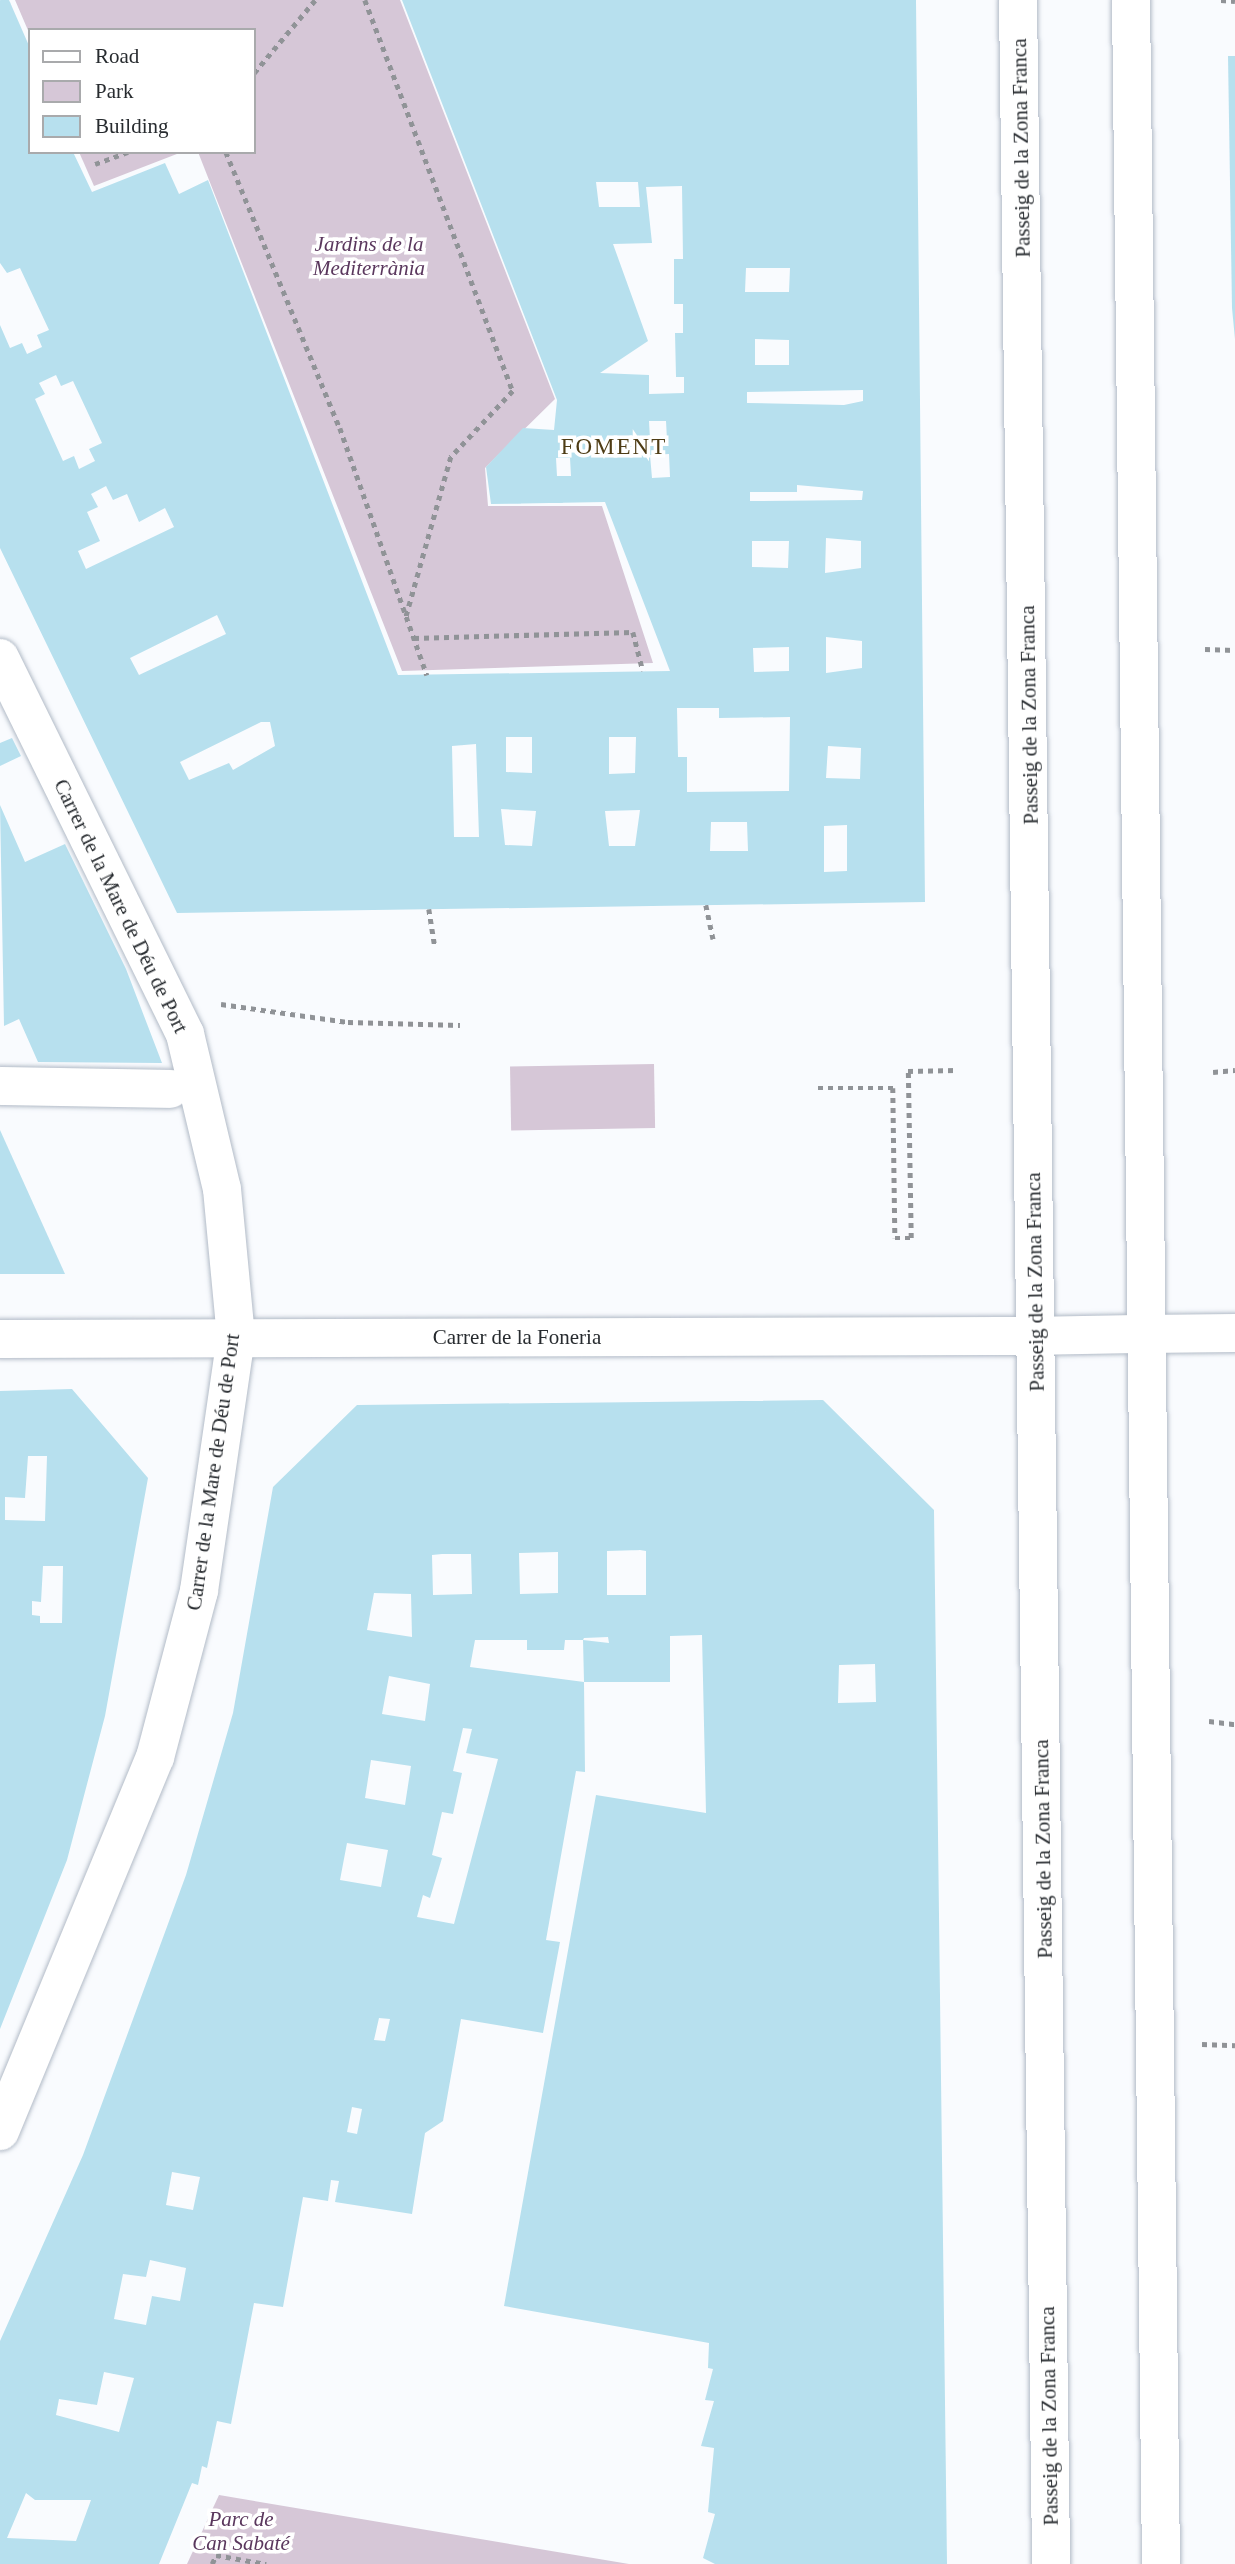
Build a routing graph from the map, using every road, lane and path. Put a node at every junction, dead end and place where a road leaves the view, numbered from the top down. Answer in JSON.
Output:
{"nodes":[{"id":1,"x":315,"y":0,"type":"edge"},
{"id":2,"x":365,"y":0,"type":"edge"},
{"id":3,"x":1018,"y":0,"type":"edge"},
{"id":4,"x":1131,"y":0,"type":"edge"},
{"id":5,"x":1221,"y":0,"type":"edge"},
{"id":6,"x":1235,"y":1,"type":"edge"},
{"id":7,"x":256,"y":71,"type":"edge"},
{"id":8,"x":119,"y":154,"type":"edge"},
{"id":9,"x":227,"y":154,"type":"edge"},
{"id":10,"x":95,"y":164,"type":"dead end"},
{"id":11,"x":406,"y":617,"type":"junction"},
{"id":12,"x":414,"y":638,"type":"junction"},
{"id":13,"x":1205,"y":649,"type":"dead end"},
{"id":14,"x":1235,"y":650,"type":"edge"},
{"id":15,"x":0,"y":657,"type":"edge"},
{"id":16,"x":643,"y":671,"type":"dead end"},
{"id":17,"x":427,"y":675,"type":"dead end"},
{"id":18,"x":706,"y":905,"type":"dead end"},
{"id":19,"x":429,"y":909,"type":"dead end"},
{"id":20,"x":713,"y":939,"type":"dead end"},
{"id":21,"x":435,"y":946,"type":"dead end"},
{"id":22,"x":212,"y":1004,"type":"dead end"},
{"id":23,"x":460,"y":1025,"type":"dead end"},
{"id":24,"x":956,"y":1070,"type":"dead end"},
{"id":25,"x":1235,"y":1070,"type":"edge"},
{"id":26,"x":1213,"y":1072,"type":"dead end"},
{"id":27,"x":3,"y":1079,"type":"edge"},
{"id":28,"x":818,"y":1088,"type":"dead end"},
{"id":29,"x":170,"y":1089,"type":"dead end"},
{"id":30,"x":1235,"y":1333,"type":"edge"},
{"id":31,"x":1144,"y":1334,"type":"junction"},
{"id":32,"x":1035,"y":1336,"type":"junction"},
{"id":33,"x":236,"y":1337,"type":"junction"},
{"id":34,"x":0,"y":1339,"type":"edge"},
{"id":35,"x":1209,"y":1721,"type":"dead end"},
{"id":36,"x":1235,"y":1724,"type":"edge"},
{"id":37,"x":1202,"y":2044,"type":"dead end"},
{"id":38,"x":1235,"y":2045,"type":"edge"},
{"id":39,"x":0,"y":2130,"type":"edge"},
{"id":40,"x":212,"y":2564,"type":"edge"},
{"id":41,"x":266,"y":2564,"type":"edge"},
{"id":42,"x":1051,"y":2564,"type":"edge"},
{"id":43,"x":1161,"y":2564,"type":"edge"}],
"edges":[{"from":1,"to":7,"type":"path"},
{"from":2,"to":11,"type":"path"},
{"from":3,"to":32,"type":"main road","name":"Passeig de la Zona Franca"},
{"from":4,"to":31,"type":"main road"},
{"from":5,"to":6,"type":"path"},
{"from":8,"to":10,"type":"path"},
{"from":9,"to":11,"type":"path"},
{"from":11,"to":12,"type":"path"},
{"from":12,"to":16,"type":"path"},
{"from":12,"to":17,"type":"path"},
{"from":13,"to":14,"type":"path"},
{"from":15,"to":33,"type":"main road","name":"Carrer de la Mare de Déu de Port"},
{"from":18,"to":20,"type":"path"},
{"from":19,"to":21,"type":"path"},
{"from":22,"to":23,"type":"path"},
{"from":24,"to":28,"type":"path"},
{"from":25,"to":26,"type":"path"},
{"from":27,"to":29,"type":"main road"},
{"from":30,"to":31,"type":"main road"},
{"from":31,"to":32,"type":"main road","name":"Carrer de la Foneria"},
{"from":31,"to":43,"type":"main road"},
{"from":32,"to":33,"type":"main road","name":"Carrer de la Foneria"},
{"from":32,"to":42,"type":"main road","name":"Passeig de la Zona Franca"},
{"from":33,"to":34,"type":"main road","name":"Carrer de la Foneria"},
{"from":33,"to":39,"type":"main road","name":"Carrer de la Mare de Déu de Port"},
{"from":35,"to":36,"type":"path"},
{"from":37,"to":38,"type":"path"},
{"from":40,"to":41,"type":"path"}]}
